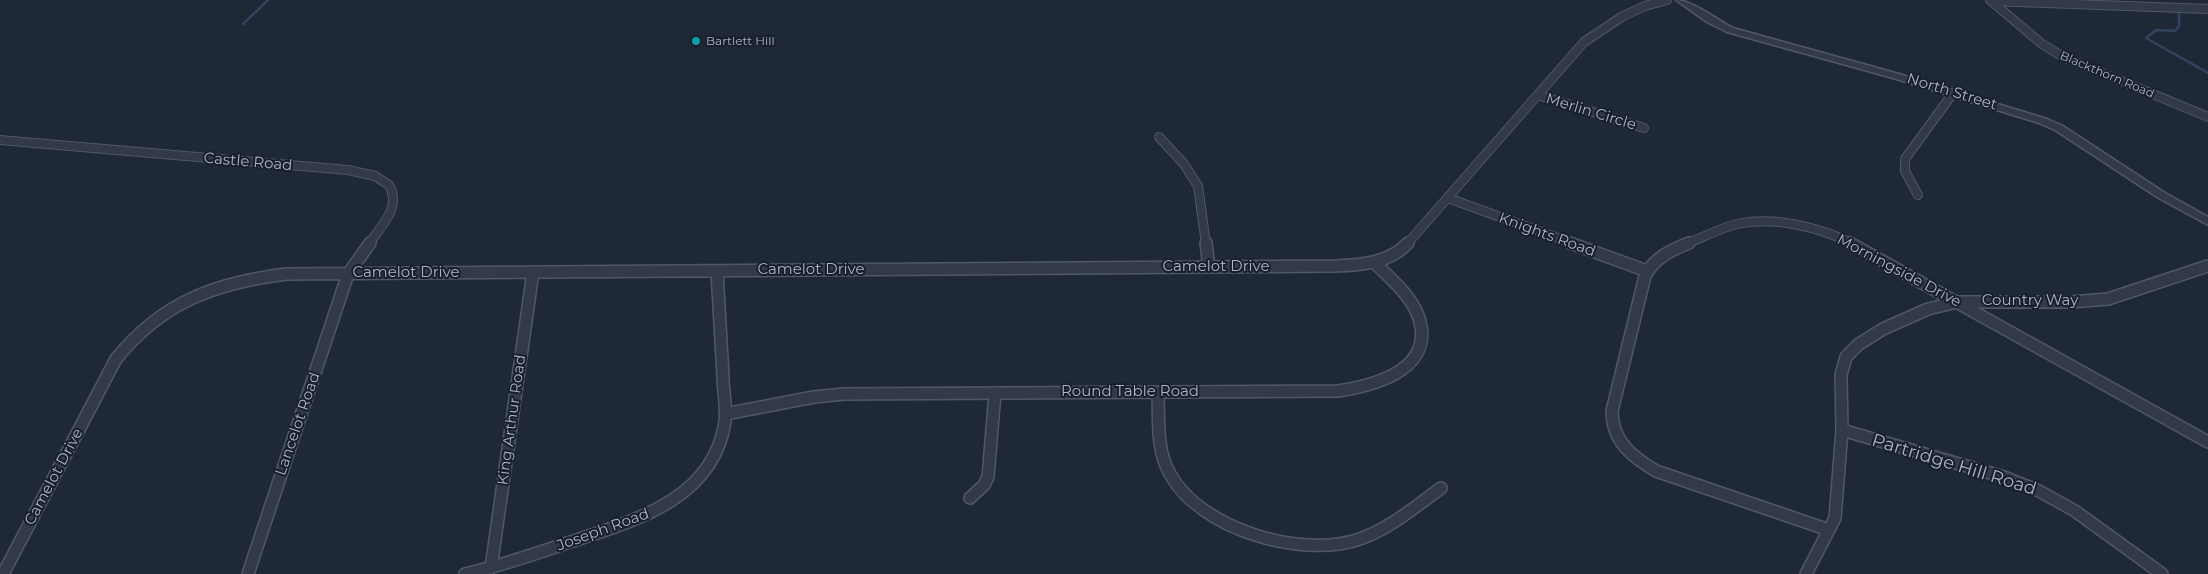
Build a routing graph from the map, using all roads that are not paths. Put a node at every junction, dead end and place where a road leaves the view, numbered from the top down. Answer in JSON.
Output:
{"nodes":[{"id":1,"x":1667,"y":0,"type":"edge"},
{"id":2,"x":1680,"y":0,"type":"edge"},
{"id":3,"x":1991,"y":0,"type":"edge"},
{"id":4,"x":2208,"y":10,"type":"edge"},
{"id":5,"x":1953,"y":93,"type":"junction"},
{"id":6,"x":1538,"y":95,"type":"junction"},
{"id":7,"x":2208,"y":117,"type":"edge"},
{"id":8,"x":1644,"y":128,"type":"dead end"},
{"id":9,"x":1159,"y":137,"type":"dead end"},
{"id":10,"x":0,"y":140,"type":"edge"},
{"id":11,"x":1918,"y":195,"type":"dead end"},
{"id":12,"x":1448,"y":198,"type":"junction"},
{"id":13,"x":2208,"y":222,"type":"edge"},
{"id":14,"x":1375,"y":263,"type":"junction"},
{"id":15,"x":2208,"y":266,"type":"edge"},
{"id":16,"x":1209,"y":267,"type":"junction"},
{"id":17,"x":717,"y":271,"type":"junction"},
{"id":18,"x":1647,"y":271,"type":"junction"},
{"id":19,"x":533,"y":272,"type":"junction"},
{"id":20,"x":348,"y":274,"type":"junction"},
{"id":21,"x":1957,"y":302,"type":"junction"},
{"id":22,"x":1158,"y":392,"type":"junction"},
{"id":23,"x":995,"y":393,"type":"junction"},
{"id":24,"x":725,"y":414,"type":"junction"},
{"id":25,"x":1842,"y":430,"type":"junction"},
{"id":26,"x":2208,"y":442,"type":"edge"},
{"id":27,"x":1441,"y":488,"type":"dead end"},
{"id":28,"x":970,"y":498,"type":"dead end"},
{"id":29,"x":1829,"y":530,"type":"junction"},
{"id":30,"x":491,"y":568,"type":"junction"},
{"id":31,"x":3,"y":574,"type":"edge"},
{"id":32,"x":248,"y":574,"type":"edge"},
{"id":33,"x":465,"y":574,"type":"edge"},
{"id":34,"x":1806,"y":574,"type":"edge"},
{"id":35,"x":2162,"y":574,"type":"edge"}],
"edges":[{"from":1,"to":6,"type":"street","name":"Camelot Drive"},
{"from":2,"to":5,"type":"street","name":"North Street"},
{"from":3,"to":4,"type":"street"},
{"from":3,"to":7,"type":"street","name":"Blackthorn Road"},
{"from":5,"to":11,"type":"street"},
{"from":5,"to":13,"type":"street","name":"North Street"},
{"from":6,"to":8,"type":"street","name":"Merlin Circle"},
{"from":6,"to":12,"type":"street","name":"Camelot Drive"},
{"from":9,"to":16,"type":"street"},
{"from":10,"to":20,"type":"street","name":"Castle Road"},
{"from":12,"to":14,"type":"street","name":"Camelot Drive"},
{"from":12,"to":18,"type":"street","name":"Knights Road"},
{"from":14,"to":16,"type":"street","name":"Camelot Drive"},
{"from":14,"to":22,"type":"street","name":"Round Table Road"},
{"from":15,"to":21,"type":"street","name":"Country Way"},
{"from":16,"to":17,"type":"street","name":"Camelot Drive"},
{"from":17,"to":19,"type":"street","name":"Camelot Drive"},
{"from":17,"to":24,"type":"street","name":"Joseph Road"},
{"from":18,"to":21,"type":"street","name":"Morningside Drive"},
{"from":18,"to":29,"type":"street"},
{"from":19,"to":20,"type":"street","name":"Camelot Drive"},
{"from":19,"to":30,"type":"street","name":"King Arthur Road"},
{"from":20,"to":31,"type":"street","name":"Camelot Drive"},
{"from":20,"to":32,"type":"street","name":"Lancelot Road"},
{"from":21,"to":25,"type":"street","name":"Country Way"},
{"from":21,"to":26,"type":"street","name":"Morningside Drive"},
{"from":22,"to":23,"type":"street","name":"Round Table Road"},
{"from":22,"to":27,"type":"street"},
{"from":23,"to":24,"type":"street","name":"Round Table Road"},
{"from":23,"to":28,"type":"street"},
{"from":24,"to":30,"type":"street","name":"Joseph Road"},
{"from":25,"to":29,"type":"street","name":"Country Way"},
{"from":25,"to":35,"type":"street","name":"Partridge Hill Road"},
{"from":29,"to":34,"type":"street","name":"Country Way"},
{"from":30,"to":33,"type":"street","name":"Joseph Road"}]}
